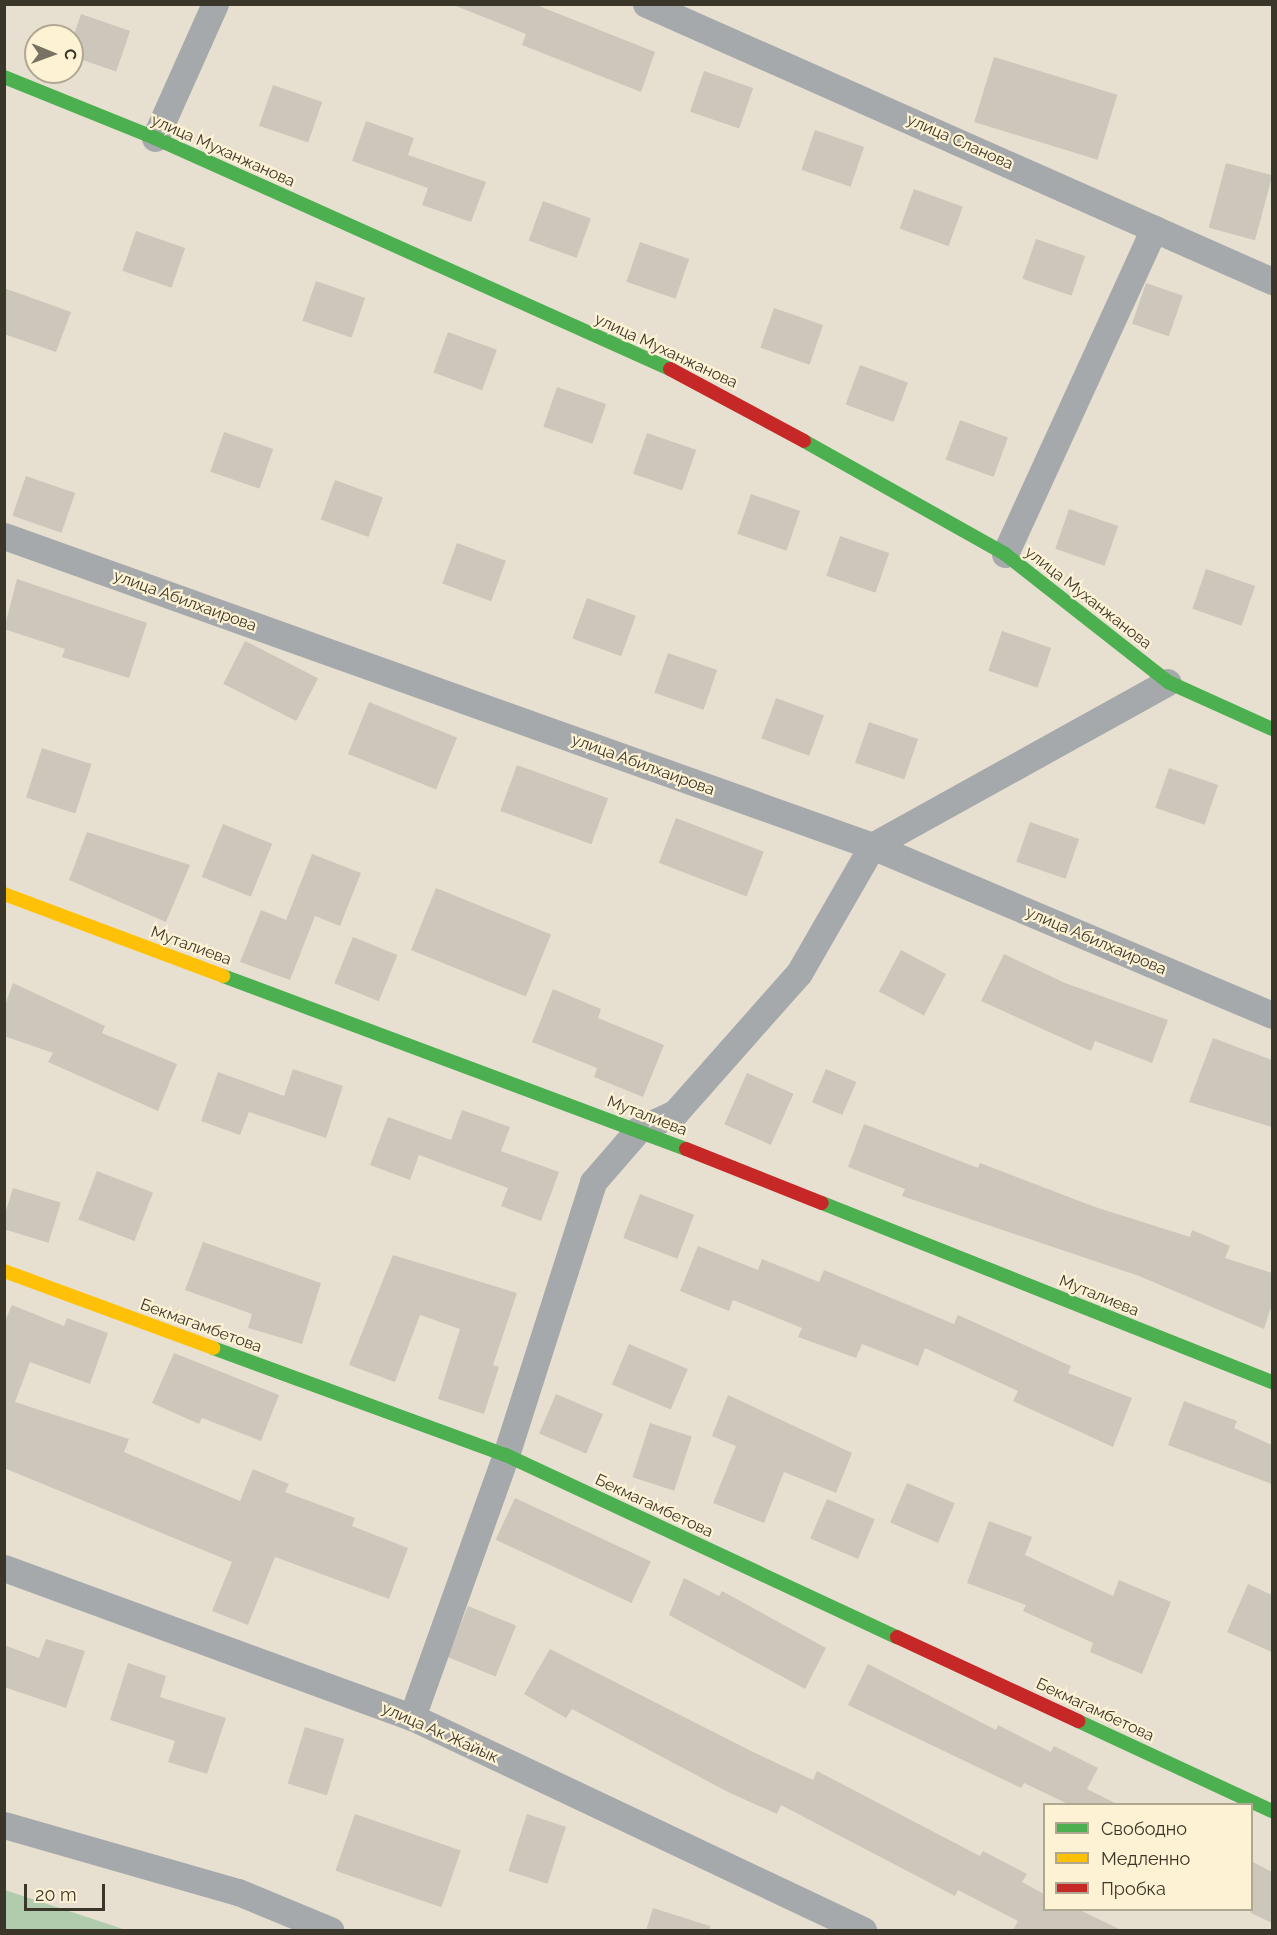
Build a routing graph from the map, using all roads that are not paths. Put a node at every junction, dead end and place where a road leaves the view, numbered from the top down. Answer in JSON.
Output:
{"nodes":[{"id":1,"x":215,"y":4,"type":"edge"},
{"id":2,"x":646,"y":4,"type":"edge"},
{"id":3,"x":4,"y":77,"type":"edge"},
{"id":4,"x":155,"y":138,"type":"junction"},
{"id":5,"x":1154,"y":228,"type":"junction"},
{"id":6,"x":1272,"y":281,"type":"edge"},
{"id":7,"x":4,"y":536,"type":"edge"},
{"id":8,"x":1005,"y":554,"type":"junction"},
{"id":9,"x":1168,"y":682,"type":"junction"},
{"id":10,"x":1272,"y":729,"type":"edge"},
{"id":11,"x":872,"y":846,"type":"junction"},
{"id":12,"x":4,"y":894,"type":"edge"},
{"id":13,"x":1272,"y":1015,"type":"edge"},
{"id":14,"x":638,"y":1130,"type":"junction"},
{"id":15,"x":4,"y":1271,"type":"edge"},
{"id":16,"x":1272,"y":1382,"type":"edge"},
{"id":17,"x":506,"y":1455,"type":"junction"},
{"id":18,"x":4,"y":1568,"type":"edge"},
{"id":19,"x":412,"y":1717,"type":"junction"},
{"id":20,"x":1272,"y":1811,"type":"edge"},
{"id":21,"x":4,"y":1825,"type":"edge"},
{"id":22,"x":330,"y":1930,"type":"edge"},
{"id":23,"x":863,"y":1930,"type":"edge"}],
"edges":[{"from":1,"to":4,"type":"street"},
{"from":2,"to":5,"type":"street","name":"улица Сланова"},
{"from":3,"to":4,"type":"street","name":"улица Муханжанова"},
{"from":4,"to":8,"type":"street","name":"улица Муханжанова"},
{"from":5,"to":6,"type":"street","name":"улица Сланова"},
{"from":5,"to":8,"type":"street"},
{"from":7,"to":11,"type":"street","name":"улица Абилхаирова"},
{"from":8,"to":9,"type":"street","name":"улица Муханжанова"},
{"from":9,"to":10,"type":"street","name":"улица Муханжанова"},
{"from":9,"to":11,"type":"street"},
{"from":11,"to":13,"type":"street","name":"улица Абилхаирова"},
{"from":11,"to":14,"type":"street"},
{"from":12,"to":14,"type":"street","name":"Муталиева"},
{"from":14,"to":16,"type":"street","name":"Муталиева"},
{"from":14,"to":17,"type":"street"},
{"from":15,"to":17,"type":"street","name":"Бекмагамбетова"},
{"from":17,"to":19,"type":"street"},
{"from":17,"to":20,"type":"street","name":"Бекмагамбетова"},
{"from":18,"to":19,"type":"street","name":"улица Ак Жайык"},
{"from":19,"to":23,"type":"street","name":"улица Ак Жайык"},
{"from":21,"to":22,"type":"street"}]}
